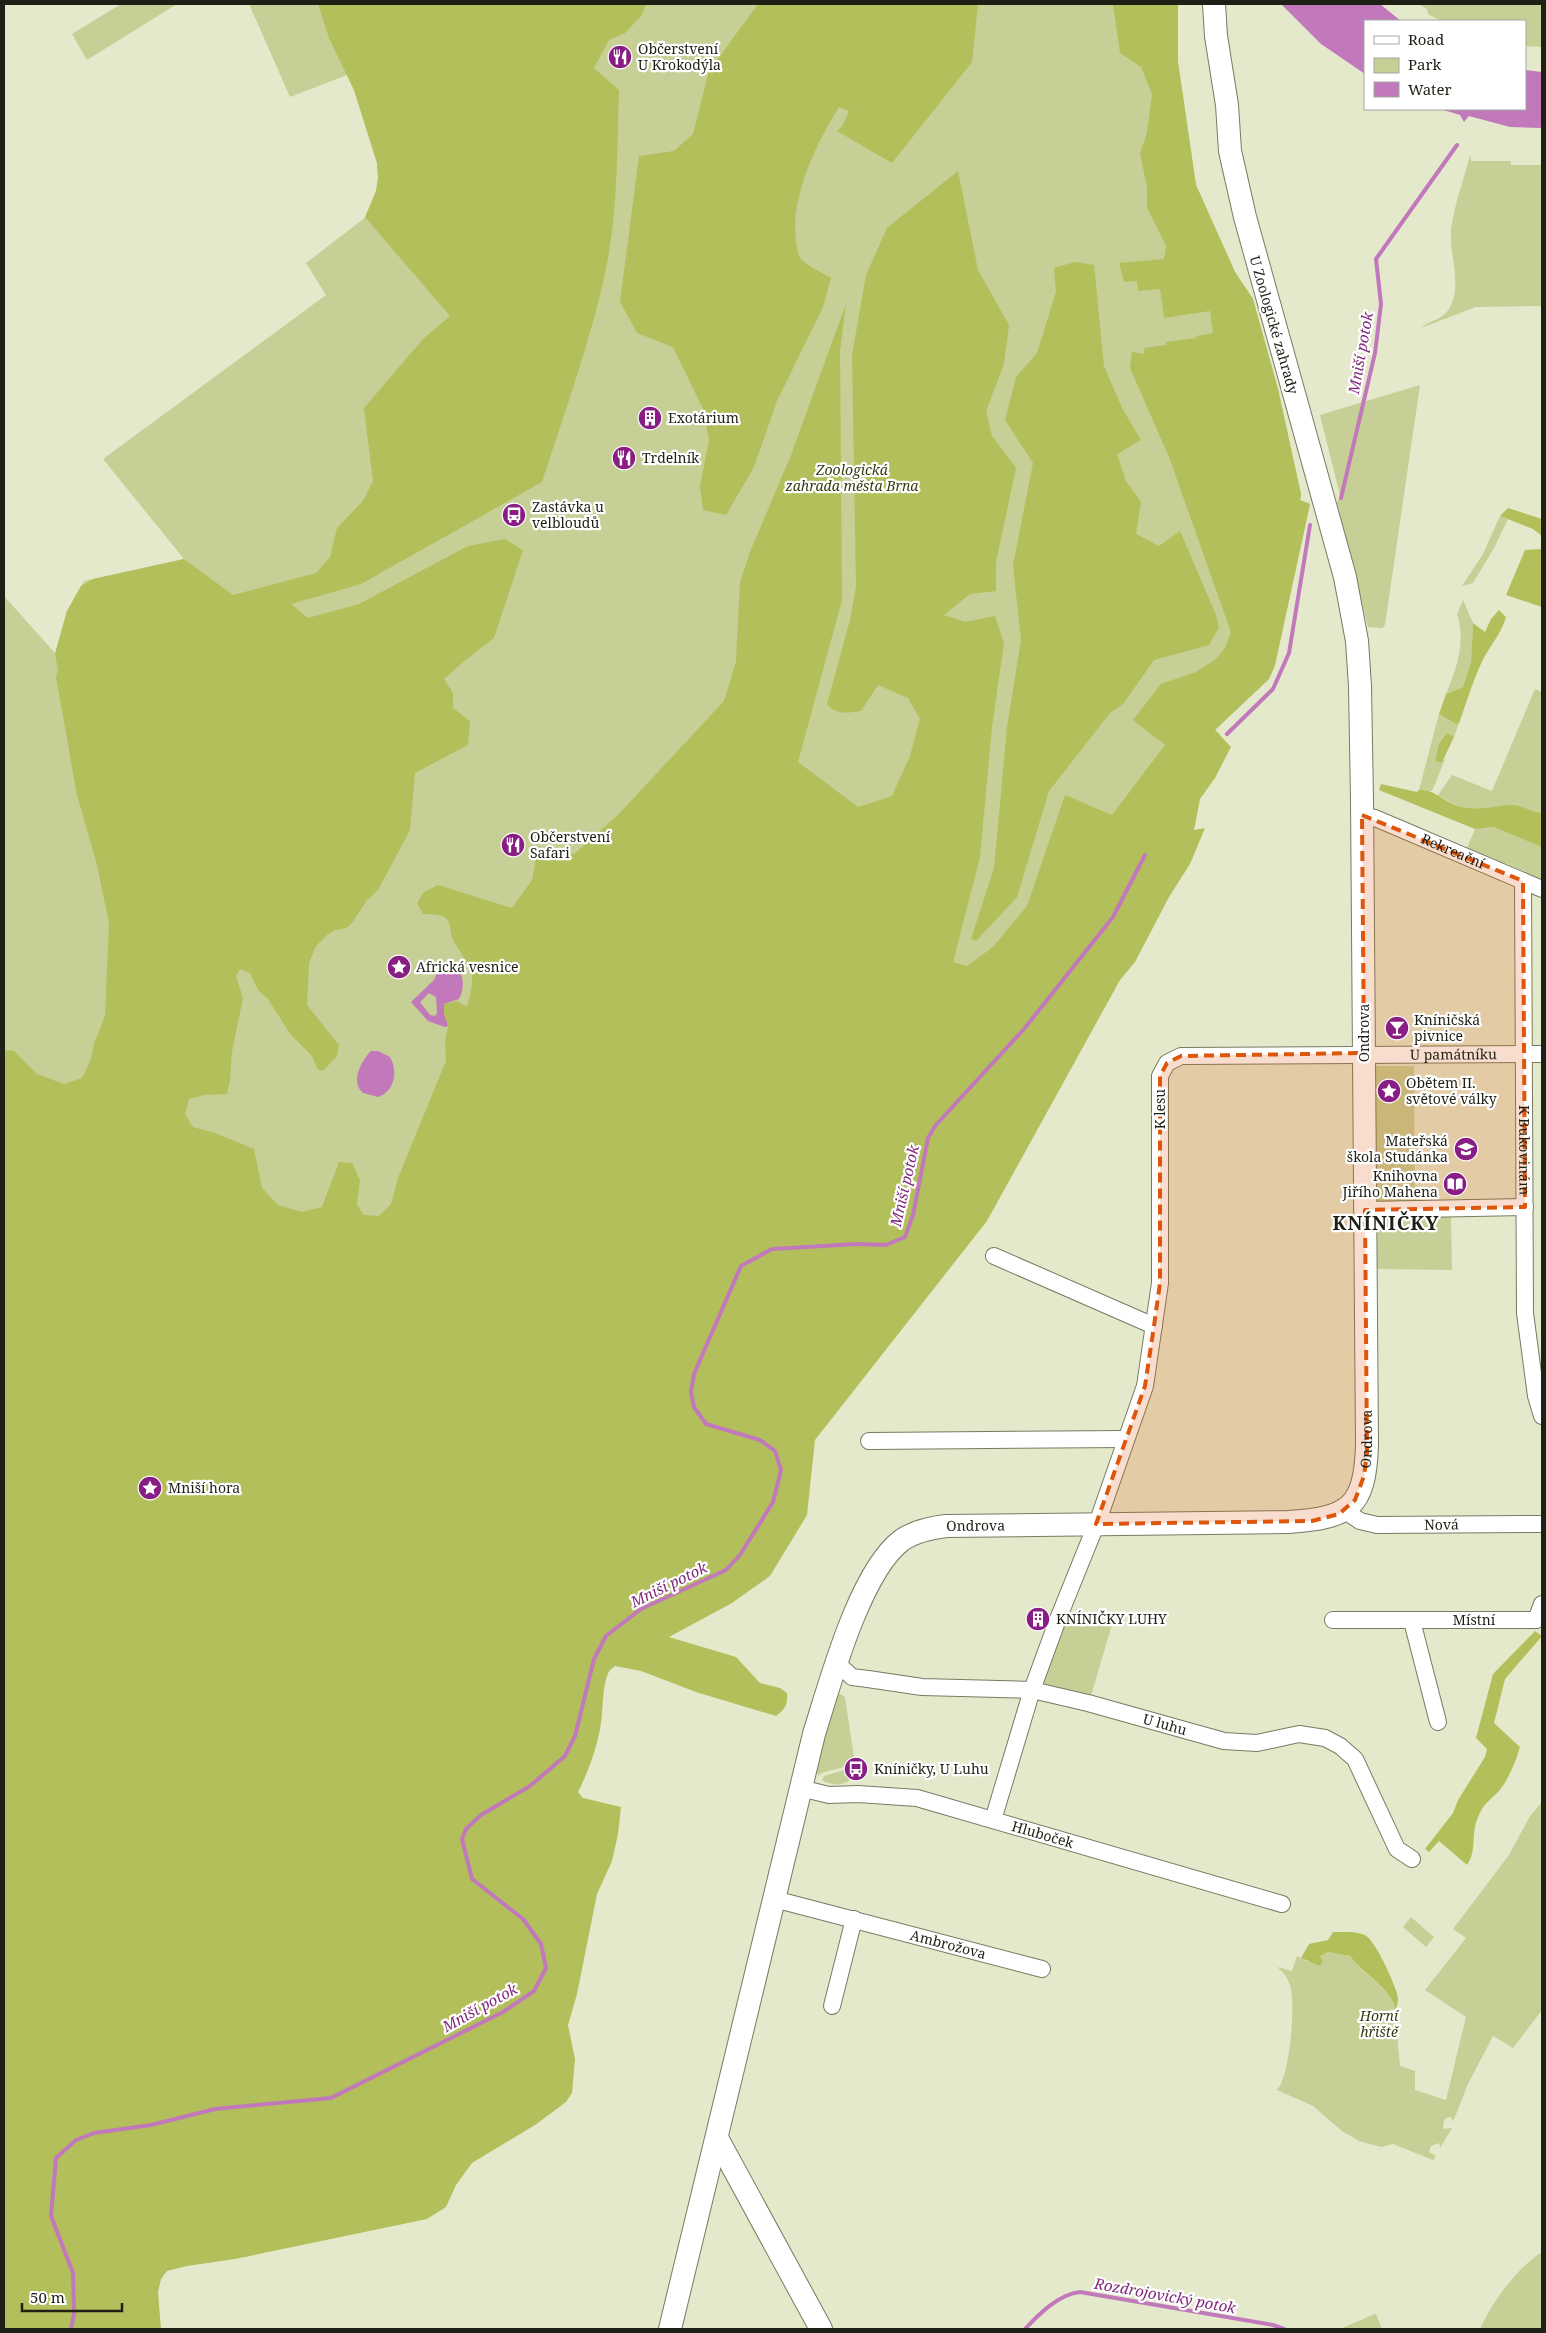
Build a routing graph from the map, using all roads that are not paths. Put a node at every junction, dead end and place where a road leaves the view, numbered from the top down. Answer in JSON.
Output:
{"nodes":[{"id":1,"x":1214,"y":4,"type":"edge"},
{"id":2,"x":1357,"y":641,"type":"joint"},
{"id":3,"x":1362,"y":815,"type":"junction"},
{"id":4,"x":1523,"y":881,"type":"junction"},
{"id":5,"x":1542,"y":889,"type":"edge"},
{"id":6,"x":1364,"y":1054,"type":"junction"},
{"id":7,"x":1525,"y":1054,"type":"junction"},
{"id":8,"x":1542,"y":1054,"type":"edge"},
{"id":9,"x":1525,"y":1207,"type":"junction"},
{"id":10,"x":1365,"y":1210,"type":"junction"},
{"id":11,"x":994,"y":1256,"type":"dead end"},
{"id":12,"x":1154,"y":1326,"type":"junction"},
{"id":13,"x":1542,"y":1416,"type":"edge"},
{"id":14,"x":1126,"y":1439,"type":"junction"},
{"id":15,"x":869,"y":1441,"type":"dead end"},
{"id":16,"x":1345,"y":1511,"type":"junction"},
{"id":17,"x":1096,"y":1524,"type":"junction"},
{"id":18,"x":1542,"y":1524,"type":"edge"},
{"id":19,"x":1542,"y":1604,"type":"edge"},
{"id":20,"x":1332,"y":1620,"type":"dead end"},
{"id":21,"x":1412,"y":1621,"type":"junction"},
{"id":22,"x":1539,"y":1623,"type":"edge"},
{"id":23,"x":844,"y":1670,"type":"junction"},
{"id":24,"x":1032,"y":1690,"type":"junction"},
{"id":25,"x":1438,"y":1722,"type":"dead end"},
{"id":26,"x":800,"y":1788,"type":"junction"},
{"id":27,"x":993,"y":1820,"type":"junction"},
{"id":28,"x":1412,"y":1859,"type":"dead end"},
{"id":29,"x":774,"y":1899,"type":"junction"},
{"id":30,"x":1282,"y":1904,"type":"dead end"},
{"id":31,"x":854,"y":1919,"type":"junction"},
{"id":32,"x":1042,"y":1969,"type":"dead end"},
{"id":33,"x":832,"y":2006,"type":"dead end"},
{"id":34,"x":717,"y":2138,"type":"junction"},
{"id":35,"x":670,"y":2329,"type":"edge"},
{"id":36,"x":821,"y":2329,"type":"edge"}],
"edges":[{"from":1,"to":2,"type":"street","name":"U Zoologické zahrady"},
{"from":2,"to":3,"type":"street","name":"Ondrova"},
{"from":3,"to":4,"type":"street","name":"Rekreační"},
{"from":3,"to":6,"type":"street","name":"Ondrova"},
{"from":4,"to":5,"type":"street","name":"Rekreační"},
{"from":4,"to":7,"type":"street","name":"K Bukovinám"},
{"from":6,"to":7,"type":"street","name":"U památníku"},
{"from":6,"to":10,"type":"street","name":"Ondrova"},
{"from":6,"to":12,"type":"street","name":"K lesu"},
{"from":7,"to":8,"type":"street","name":"U památníku"},
{"from":7,"to":9,"type":"street","name":"K Bukovinám"},
{"from":9,"to":10,"type":"street"},
{"from":9,"to":13,"type":"street","name":"K Bukovinám"},
{"from":10,"to":16,"type":"street","name":"Ondrova"},
{"from":11,"to":12,"type":"street"},
{"from":12,"to":14,"type":"street","name":"K lesu"},
{"from":14,"to":15,"type":"street"},
{"from":14,"to":17,"type":"street","name":"K lesu"},
{"from":16,"to":17,"type":"street","name":"Ondrova"},
{"from":16,"to":18,"type":"street","name":"Nová"},
{"from":17,"to":23,"type":"street","name":"Ondrova"},
{"from":17,"to":24,"type":"street","name":"K lesu"},
{"from":19,"to":22,"type":"street"},
{"from":20,"to":21,"type":"street","name":"Místní"},
{"from":21,"to":22,"type":"street","name":"Místní"},
{"from":21,"to":25,"type":"street"},
{"from":23,"to":24,"type":"street","name":"U luhu"},
{"from":23,"to":26,"type":"street","name":"Ondrova"},
{"from":24,"to":27,"type":"street","name":"K lesu"},
{"from":24,"to":28,"type":"street","name":"U luhu"},
{"from":26,"to":27,"type":"street","name":"Hluboček"},
{"from":26,"to":29,"type":"street","name":"Ondrova"},
{"from":27,"to":30,"type":"street","name":"Hluboček"},
{"from":29,"to":31,"type":"street","name":"Ambrožova"},
{"from":29,"to":34,"type":"street","name":"Ondrova"},
{"from":31,"to":32,"type":"street","name":"Ambrožova"},
{"from":31,"to":33,"type":"street"},
{"from":34,"to":35,"type":"street","name":"Ondrova"},
{"from":34,"to":36,"type":"street"}]}
